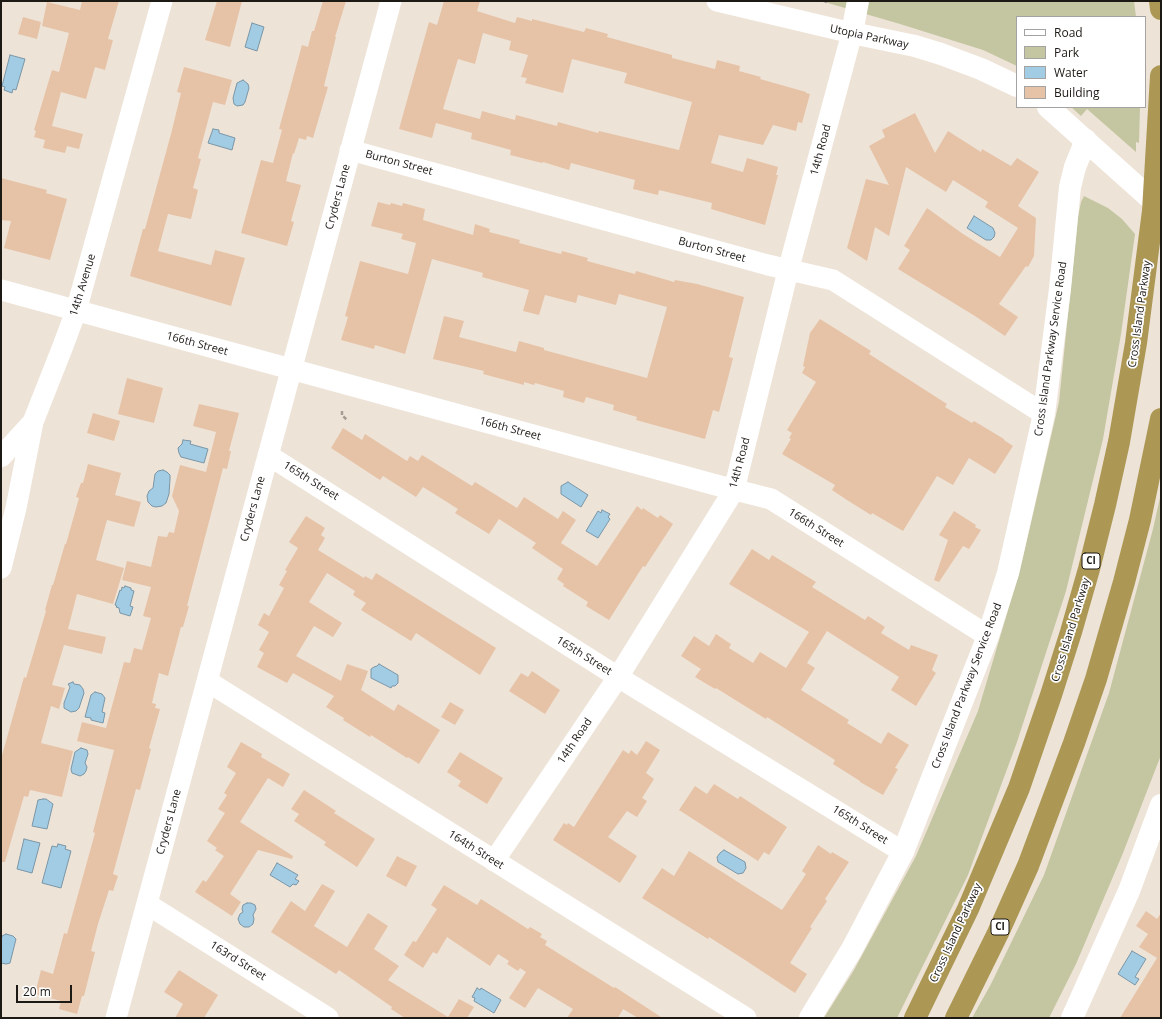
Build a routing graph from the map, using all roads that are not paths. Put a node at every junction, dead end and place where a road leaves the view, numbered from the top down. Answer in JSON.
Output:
{"nodes":[{"id":1,"x":162,"y":1,"type":"edge"},
{"id":2,"x":390,"y":1,"type":"edge"},
{"id":3,"x":717,"y":1,"type":"edge"},
{"id":4,"x":858,"y":1,"type":"edge"},
{"id":5,"x":1160,"y":1,"type":"edge"},
{"id":6,"x":1161,"y":9,"type":"edge"},
{"id":7,"x":852,"y":33,"type":"junction"},
{"id":8,"x":1161,"y":76,"type":"edge"},
{"id":9,"x":1016,"y":85,"type":"edge"},
{"id":10,"x":1049,"y":108,"type":"edge"},
{"id":11,"x":1086,"y":140,"type":"junction"},
{"id":12,"x":350,"y":150,"type":"junction"},
{"id":13,"x":1161,"y":208,"type":"edge"},
{"id":14,"x":788,"y":271,"type":"junction"},
{"id":15,"x":1,"y":290,"type":"edge"},
{"id":16,"x":76,"y":310,"type":"junction"},
{"id":17,"x":291,"y":369,"type":"junction"},
{"id":18,"x":1044,"y":414,"type":"junction"},
{"id":19,"x":1161,"y":418,"type":"edge"},
{"id":20,"x":33,"y":422,"type":"junction"},
{"id":21,"x":268,"y":455,"type":"junction"},
{"id":22,"x":1,"y":457,"type":"edge"},
{"id":23,"x":734,"y":490,"type":"junction"},
{"id":24,"x":1,"y":568,"type":"edge"},
{"id":25,"x":988,"y":636,"type":"junction"},
{"id":26,"x":618,"y":677,"type":"junction"},
{"id":27,"x":207,"y":681,"type":"junction"},
{"id":28,"x":1161,"y":805,"type":"edge"},
{"id":29,"x":904,"y":852,"type":"junction"},
{"id":30,"x":494,"y":861,"type":"junction"},
{"id":31,"x":147,"y":904,"type":"junction"},
{"id":32,"x":116,"y":1018,"type":"edge"},
{"id":33,"x":328,"y":1018,"type":"edge"},
{"id":34,"x":746,"y":1018,"type":"edge"},
{"id":35,"x":810,"y":1018,"type":"edge"},
{"id":36,"x":915,"y":1018,"type":"edge"},
{"id":37,"x":956,"y":1018,"type":"edge"},
{"id":38,"x":1072,"y":1018,"type":"edge"}],
"edges":[{"from":1,"to":16,"type":"street","name":"14th Avenue"},
{"from":2,"to":12,"type":"street","name":"Cryders Lane"},
{"from":3,"to":7,"type":"street","name":"Utopia Parkway"},
{"from":4,"to":7,"type":"street"},
{"from":5,"to":6,"type":"highway"},
{"from":7,"to":9,"type":"street","name":"Utopia Parkway"},
{"from":7,"to":14,"type":"street","name":"14th Road"},
{"from":8,"to":36,"type":"highway","name":"Cross Island Parkway","number":"CI"},
{"from":10,"to":11,"type":"street"},
{"from":11,"to":13,"type":"street"},
{"from":11,"to":18,"type":"street","name":"Cross Island Parkway Service Road"},
{"from":12,"to":14,"type":"street","name":"Burton Street"},
{"from":12,"to":17,"type":"street","name":"Cryders Lane"},
{"from":14,"to":18,"type":"street","name":"Burton Street"},
{"from":14,"to":23,"type":"street","name":"14th Road"},
{"from":15,"to":16,"type":"street","name":"166th Street"},
{"from":16,"to":17,"type":"street","name":"166th Street"},
{"from":16,"to":20,"type":"street","name":"14th Avenue"},
{"from":17,"to":21,"type":"street","name":"Cryders Lane"},
{"from":17,"to":23,"type":"street","name":"166th Street"},
{"from":18,"to":25,"type":"street","name":"Cross Island Parkway Service Road"},
{"from":19,"to":37,"type":"highway","number":"CI"},
{"from":20,"to":22,"type":"street"},
{"from":20,"to":24,"type":"street","name":"14th Avenue"},
{"from":21,"to":26,"type":"street","name":"165th Street"},
{"from":21,"to":27,"type":"street","name":"Cryders Lane"},
{"from":23,"to":25,"type":"street","name":"166th Street"},
{"from":23,"to":26,"type":"street","name":"14th Road"},
{"from":25,"to":29,"type":"street","name":"Cross Island Parkway Service Road"},
{"from":26,"to":29,"type":"street","name":"165th Street"},
{"from":26,"to":30,"type":"street","name":"14th Road"},
{"from":27,"to":30,"type":"street","name":"164th Street"},
{"from":27,"to":31,"type":"street","name":"Cryders Lane"},
{"from":28,"to":38,"type":"street"},
{"from":29,"to":35,"type":"street","name":"Cross Island Parkway Service Road"},
{"from":30,"to":34,"type":"street","name":"164th Street"},
{"from":31,"to":32,"type":"street","name":"Cryders Lane"},
{"from":31,"to":33,"type":"street","name":"163rd Street"}]}
